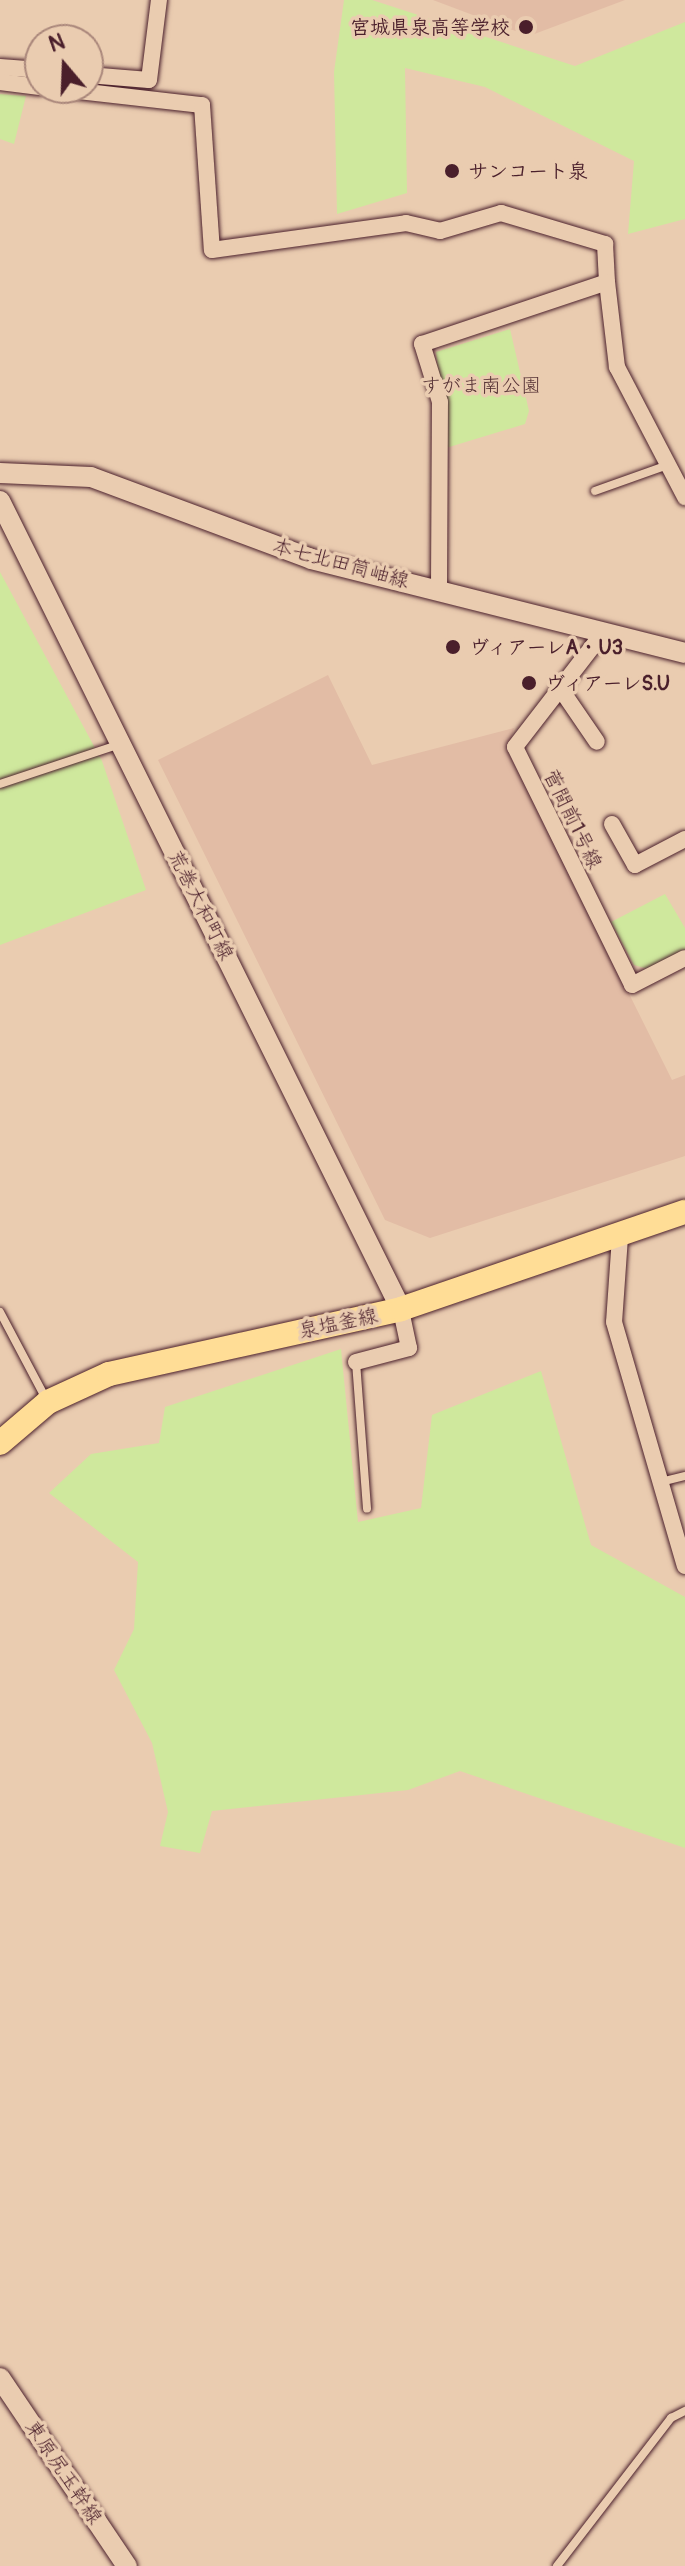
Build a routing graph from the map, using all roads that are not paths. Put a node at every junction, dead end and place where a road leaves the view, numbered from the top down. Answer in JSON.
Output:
{"nodes":[{"id":1,"x":159,"y":0,"type":"edge"},
{"id":2,"x":0,"y":67,"type":"edge"},
{"id":3,"x":24,"y":69,"type":"edge"},
{"id":4,"x":104,"y":76,"type":"edge"},
{"id":5,"x":0,"y":82,"type":"edge"},
{"id":6,"x":24,"y":85,"type":"edge"},
{"id":7,"x":104,"y":94,"type":"edge"},
{"id":8,"x":607,"y":282,"type":"junction"},
{"id":9,"x":0,"y":473,"type":"edge"},
{"id":10,"x":676,"y":473,"type":"edge"},
{"id":11,"x":595,"y":491,"type":"dead end"},
{"id":12,"x":685,"y":497,"type":"edge"},
{"id":13,"x":0,"y":501,"type":"edge"},
{"id":14,"x":439,"y":587,"type":"junction"},
{"id":15,"x":603,"y":633,"type":"junction"},
{"id":16,"x":685,"y":653,"type":"edge"},
{"id":17,"x":560,"y":688,"type":"junction"},
{"id":18,"x":597,"y":742,"type":"dead end"},
{"id":19,"x":120,"y":744,"type":"junction"},
{"id":20,"x":0,"y":784,"type":"edge"},
{"id":21,"x":612,"y":824,"type":"dead end"},
{"id":22,"x":685,"y":839,"type":"edge"},
{"id":23,"x":685,"y":958,"type":"edge"},
{"id":24,"x":685,"y":1212,"type":"edge"},
{"id":25,"x":620,"y":1237,"type":"junction"},
{"id":26,"x":401,"y":1309,"type":"junction"},
{"id":27,"x":0,"y":1312,"type":"edge"},
{"id":28,"x":356,"y":1362,"type":"joint"},
{"id":29,"x":48,"y":1402,"type":"junction"},
{"id":30,"x":0,"y":1443,"type":"edge"},
{"id":31,"x":685,"y":1476,"type":"edge"},
{"id":32,"x":661,"y":1482,"type":"junction"},
{"id":33,"x":367,"y":1509,"type":"dead end"},
{"id":34,"x":685,"y":1566,"type":"edge"},
{"id":35,"x":0,"y":2378,"type":"edge"},
{"id":36,"x":685,"y":2411,"type":"edge"},
{"id":37,"x":127,"y":2566,"type":"edge"},
{"id":38,"x":557,"y":2566,"type":"edge"}],
"edges":[{"from":1,"to":4,"type":"street"},
{"from":2,"to":3,"type":"street"},
{"from":5,"to":6,"type":"street"},
{"from":7,"to":8,"type":"street"},
{"from":8,"to":10,"type":"street"},
{"from":8,"to":14,"type":"street"},
{"from":9,"to":14,"type":"street","name":"本七北田筒岫線"},
{"from":10,"to":11,"type":"lane"},
{"from":10,"to":12,"type":"street"},
{"from":13,"to":19,"type":"street","name":"荒巻大和町線"},
{"from":14,"to":15,"type":"street","name":"本七北田筒岫線"},
{"from":15,"to":16,"type":"street","name":"本七北田筒岫線"},
{"from":15,"to":17,"type":"street","name":"菅間前1号線"},
{"from":17,"to":18,"type":"street"},
{"from":17,"to":23,"type":"street","name":"菅間前1号線"},
{"from":19,"to":20,"type":"lane"},
{"from":19,"to":26,"type":"street","name":"荒巻大和町線"},
{"from":21,"to":22,"type":"street"},
{"from":24,"to":25,"type":"main road","name":"泉塩釜線"},
{"from":25,"to":26,"type":"main road","name":"泉塩釜線"},
{"from":25,"to":32,"type":"street"},
{"from":26,"to":28,"type":"street"},
{"from":26,"to":29,"type":"main road","name":"泉塩釜線"},
{"from":27,"to":29,"type":"lane"},
{"from":28,"to":33,"type":"lane"},
{"from":29,"to":30,"type":"main road","name":"泉塩釜線"},
{"from":31,"to":32,"type":"lane"},
{"from":32,"to":34,"type":"street"},
{"from":35,"to":37,"type":"street","name":"東原尻玉幹線"},
{"from":36,"to":38,"type":"lane"}]}
